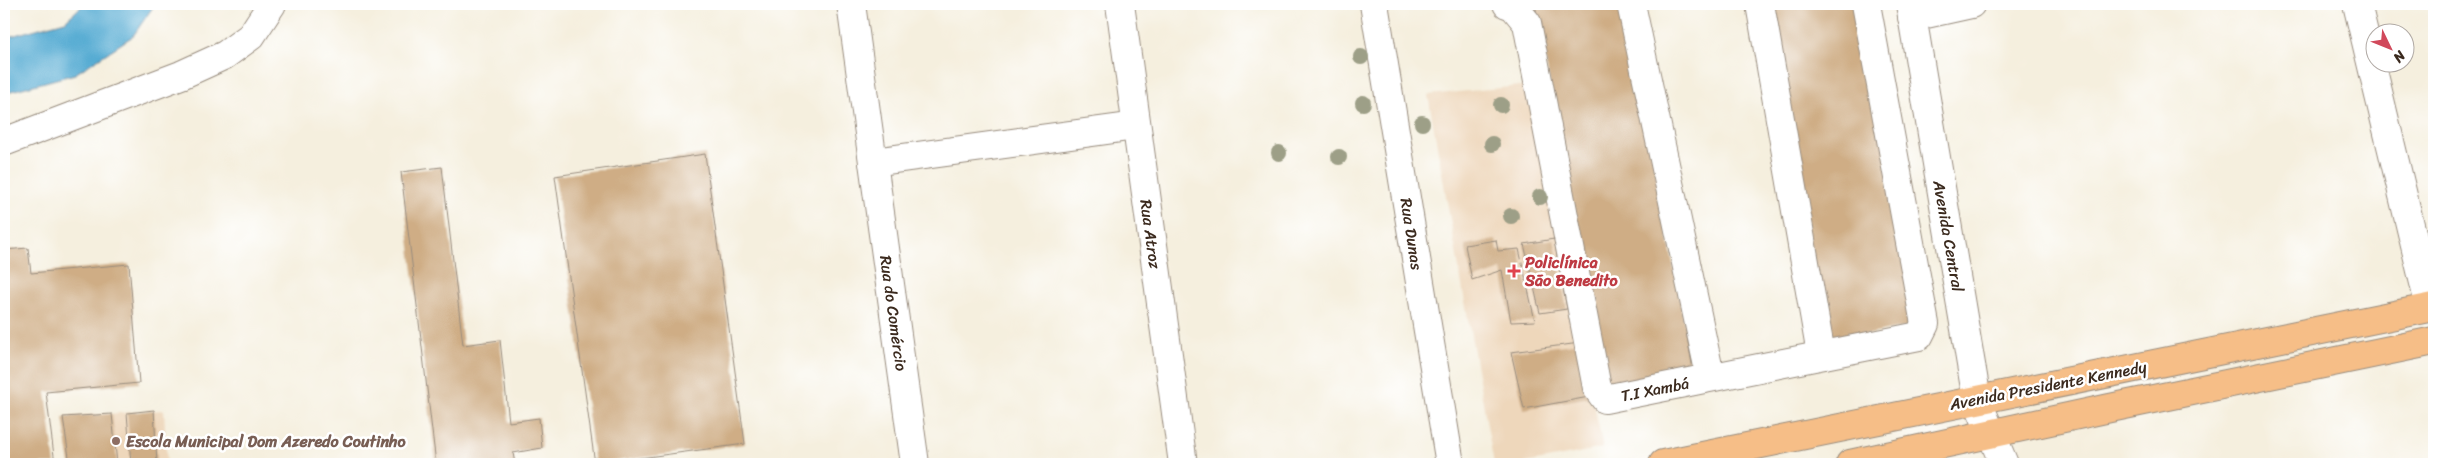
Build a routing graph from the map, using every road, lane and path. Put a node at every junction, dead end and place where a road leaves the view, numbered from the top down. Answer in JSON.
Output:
{"nodes":[{"id":1,"x":272,"y":4,"type":"edge"},
{"id":2,"x":851,"y":4,"type":"edge"},
{"id":3,"x":1120,"y":4,"type":"edge"},
{"id":4,"x":1374,"y":4,"type":"edge"},
{"id":5,"x":1507,"y":4,"type":"edge"},
{"id":6,"x":1631,"y":4,"type":"edge"},
{"id":7,"x":1760,"y":4,"type":"edge"},
{"id":8,"x":1866,"y":4,"type":"edge"},
{"id":9,"x":1971,"y":4,"type":"edge"},
{"id":10,"x":2357,"y":4,"type":"edge"},
{"id":11,"x":1911,"y":10,"type":"edge"},
{"id":12,"x":1136,"y":126,"type":"junction"},
{"id":13,"x":4,"y":142,"type":"edge"},
{"id":14,"x":873,"y":162,"type":"junction"},
{"id":15,"x":2432,"y":308,"type":"edge"},
{"id":16,"x":2434,"y":342,"type":"edge"},
{"id":17,"x":1824,"y":355,"type":"junction"},
{"id":18,"x":1704,"y":379,"type":"junction"},
{"id":19,"x":1977,"y":400,"type":"junction"},
{"id":20,"x":1993,"y":434,"type":"junction"},
{"id":21,"x":915,"y":464,"type":"edge"},
{"id":22,"x":1183,"y":464,"type":"edge"},
{"id":23,"x":1450,"y":464,"type":"edge"},
{"id":24,"x":1663,"y":464,"type":"edge"},
{"id":25,"x":1850,"y":464,"type":"edge"},
{"id":26,"x":2004,"y":464,"type":"edge"}],
"edges":[{"from":1,"to":13,"type":"street"},
{"from":2,"to":14,"type":"street","name":"Rua do Comércio"},
{"from":3,"to":12,"type":"street","name":"Rua Atroz"},
{"from":4,"to":23,"type":"street","name":"Rua Dunas"},
{"from":5,"to":18,"type":"street","name":"T.I Xambá"},
{"from":6,"to":18,"type":"street","name":"T.I Xambá"},
{"from":7,"to":17,"type":"street"},
{"from":8,"to":17,"type":"street"},
{"from":9,"to":11,"type":"street"},
{"from":10,"to":15,"type":"street"},
{"from":11,"to":19,"type":"street","name":"Avenida Central"},
{"from":12,"to":14,"type":"street"},
{"from":12,"to":22,"type":"street","name":"Rua Atroz"},
{"from":14,"to":21,"type":"street","name":"Rua do Comércio"},
{"from":15,"to":19,"type":"main road","name":"Avenida Presidente Kennedy"},
{"from":16,"to":20,"type":"main road","name":"Avenida Presidente Kennedy"},
{"from":17,"to":18,"type":"street"},
{"from":19,"to":20,"type":"street","name":"Avenida Central"},
{"from":19,"to":24,"type":"main road","name":"Avenida Presidente Kennedy"},
{"from":20,"to":25,"type":"main road","name":"Avenida Presidente Kennedy"},
{"from":20,"to":26,"type":"street","name":"Avenida Central"}]}
